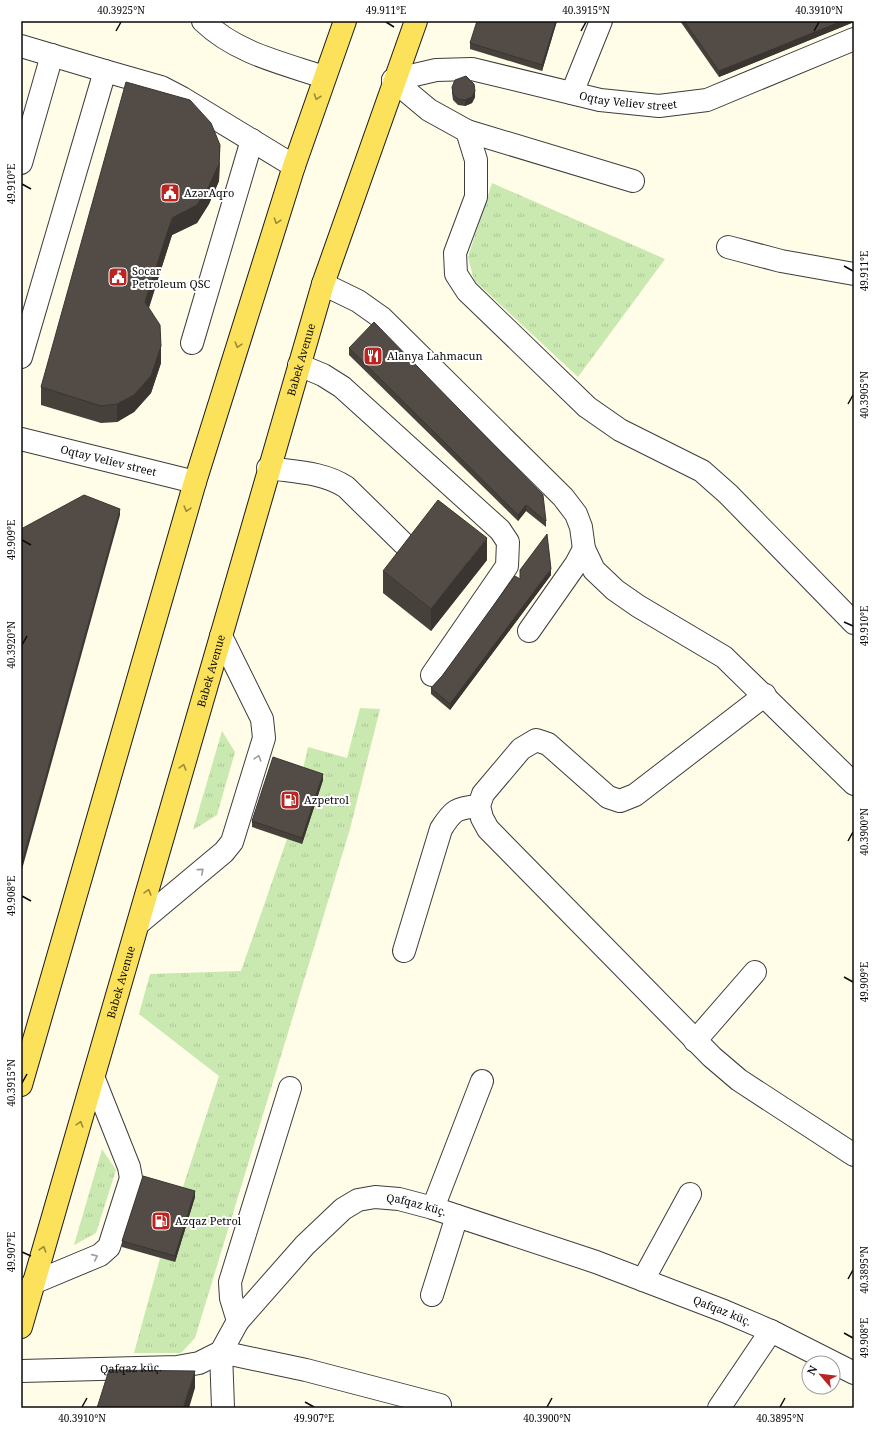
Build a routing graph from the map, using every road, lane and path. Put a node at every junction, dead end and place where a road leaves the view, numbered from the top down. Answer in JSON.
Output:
{"nodes":[{"id":1,"x":203,"y":21,"type":"edge"},
{"id":2,"x":345,"y":21,"type":"edge"},
{"id":3,"x":416,"y":21,"type":"edge"},
{"id":4,"x":601,"y":21,"type":"edge"},
{"id":5,"x":854,"y":39,"type":"edge"},
{"id":6,"x":21,"y":46,"type":"edge"},
{"id":7,"x":52,"y":55,"type":"junction"},
{"id":8,"x":105,"y":71,"type":"junction"},
{"id":9,"x":324,"y":76,"type":"junction"},
{"id":10,"x":394,"y":80,"type":"junction"},
{"id":11,"x":572,"y":93,"type":"junction"},
{"id":12,"x":468,"y":131,"type":"junction"},
{"id":13,"x":252,"y":140,"type":"junction"},
{"id":14,"x":21,"y":163,"type":"edge"},
{"id":15,"x":294,"y":166,"type":"junction"},
{"id":16,"x":633,"y":181,"type":"dead end"},
{"id":17,"x":728,"y":247,"type":"dead end"},
{"id":18,"x":854,"y":274,"type":"edge"},
{"id":19,"x":323,"y":284,"type":"junction"},
{"id":20,"x":192,"y":343,"type":"dead end"},
{"id":21,"x":21,"y":358,"type":"edge"},
{"id":22,"x":299,"y":365,"type":"junction"},
{"id":23,"x":21,"y":439,"type":"edge"},
{"id":24,"x":268,"y":468,"type":"junction"},
{"id":25,"x":195,"y":482,"type":"junction"},
{"id":26,"x":403,"y":543,"type":"edge"},
{"id":27,"x":584,"y":549,"type":"junction"},
{"id":28,"x":854,"y":623,"type":"edge"},
{"id":29,"x":529,"y":631,"type":"dead end"},
{"id":30,"x":221,"y":636,"type":"junction"},
{"id":31,"x":432,"y":675,"type":"dead end"},
{"id":32,"x":765,"y":695,"type":"junction"},
{"id":33,"x":854,"y":784,"type":"edge"},
{"id":34,"x":479,"y":806,"type":"junction"},
{"id":35,"x":139,"y":922,"type":"junction"},
{"id":36,"x":404,"y":951,"type":"dead end"},
{"id":37,"x":755,"y":972,"type":"dead end"},
{"id":38,"x":695,"y":1040,"type":"junction"},
{"id":39,"x":94,"y":1079,"type":"junction"},
{"id":40,"x":482,"y":1081,"type":"dead end"},
{"id":41,"x":21,"y":1083,"type":"edge"},
{"id":42,"x":290,"y":1088,"type":"dead end"},
{"id":43,"x":854,"y":1155,"type":"edge"},
{"id":44,"x":690,"y":1194,"type":"dead end"},
{"id":45,"x":433,"y":1208,"type":"junction"},
{"id":46,"x":457,"y":1216,"type":"junction"},
{"id":47,"x":643,"y":1280,"type":"junction"},
{"id":48,"x":33,"y":1283,"type":"junction"},
{"id":49,"x":432,"y":1295,"type":"dead end"},
{"id":50,"x":238,"y":1321,"type":"junction"},
{"id":51,"x":21,"y":1327,"type":"edge"},
{"id":52,"x":770,"y":1331,"type":"junction"},
{"id":53,"x":221,"y":1352,"type":"junction"},
{"id":54,"x":21,"y":1371,"type":"edge"},
{"id":55,"x":854,"y":1373,"type":"edge"},
{"id":56,"x":440,"y":1405,"type":"dead end"},
{"id":57,"x":223,"y":1408,"type":"edge"},
{"id":58,"x":719,"y":1408,"type":"edge"}],
"edges":[{"from":1,"to":9,"type":"street"},
{"from":2,"to":9,"type":"main road"},
{"from":3,"to":10,"type":"main road","name":"Babek Avenue"},
{"from":4,"to":11,"type":"street"},
{"from":5,"to":11,"type":"street","name":"Oqtay Veliev street"},
{"from":6,"to":7,"type":"street"},
{"from":7,"to":8,"type":"street"},
{"from":7,"to":14,"type":"street"},
{"from":8,"to":13,"type":"street"},
{"from":8,"to":21,"type":"street"},
{"from":9,"to":15,"type":"main road","one_way":true},
{"from":10,"to":11,"type":"street","name":"Oqtay Veliev street"},
{"from":10,"to":12,"type":"street"},
{"from":10,"to":19,"type":"main road","name":"Babek Avenue"},
{"from":12,"to":16,"type":"street"},
{"from":12,"to":28,"type":"street"},
{"from":13,"to":15,"type":"street"},
{"from":13,"to":20,"type":"street"},
{"from":15,"to":25,"type":"main road","one_way":true},
{"from":17,"to":18,"type":"street"},
{"from":19,"to":22,"type":"main road","name":"Babek Avenue"},
{"from":19,"to":27,"type":"street"},
{"from":22,"to":24,"type":"main road","name":"Babek Avenue"},
{"from":22,"to":31,"type":"street"},
{"from":23,"to":25,"type":"street","name":"Oqtay Veliev street"},
{"from":24,"to":26,"type":"street"},
{"from":24,"to":30,"type":"main road","name":"Babek Avenue"},
{"from":25,"to":41,"type":"main road","one_way":true},
{"from":27,"to":29,"type":"street"},
{"from":27,"to":32,"type":"street"},
{"from":35,"to":30,"type":"main road","name":"Babek Avenue","one_way":true},
{"from":35,"to":30,"type":"street","one_way":true},
{"from":32,"to":33,"type":"street"},
{"from":32,"to":34,"type":"street"},
{"from":34,"to":36,"type":"street"},
{"from":34,"to":38,"type":"street"},
{"from":35,"to":39,"type":"main road","name":"Babek Avenue"},
{"from":37,"to":38,"type":"street"},
{"from":38,"to":43,"type":"street"},
{"from":48,"to":39,"type":"main road","name":"Babek Avenue","one_way":true},
{"from":48,"to":39,"type":"street","one_way":true},
{"from":40,"to":45,"type":"street"},
{"from":42,"to":50,"type":"street"},
{"from":44,"to":47,"type":"street"},
{"from":45,"to":46,"type":"street","name":"Qafqaz küç."},
{"from":45,"to":50,"type":"street","name":"Qafqaz küç."},
{"from":46,"to":47,"type":"street","name":"Qafqaz küç."},
{"from":46,"to":49,"type":"street"},
{"from":47,"to":52,"type":"street","name":"Qafqaz küç."},
{"from":48,"to":51,"type":"main road","name":"Babek Avenue"},
{"from":50,"to":53,"type":"street","name":"Qafqaz küç."},
{"from":52,"to":55,"type":"street","name":"Qafqaz küç."},
{"from":52,"to":58,"type":"street"},
{"from":53,"to":54,"type":"street","name":"Qafqaz küç."},
{"from":53,"to":56,"type":"street"},
{"from":53,"to":57,"type":"street"}]}
